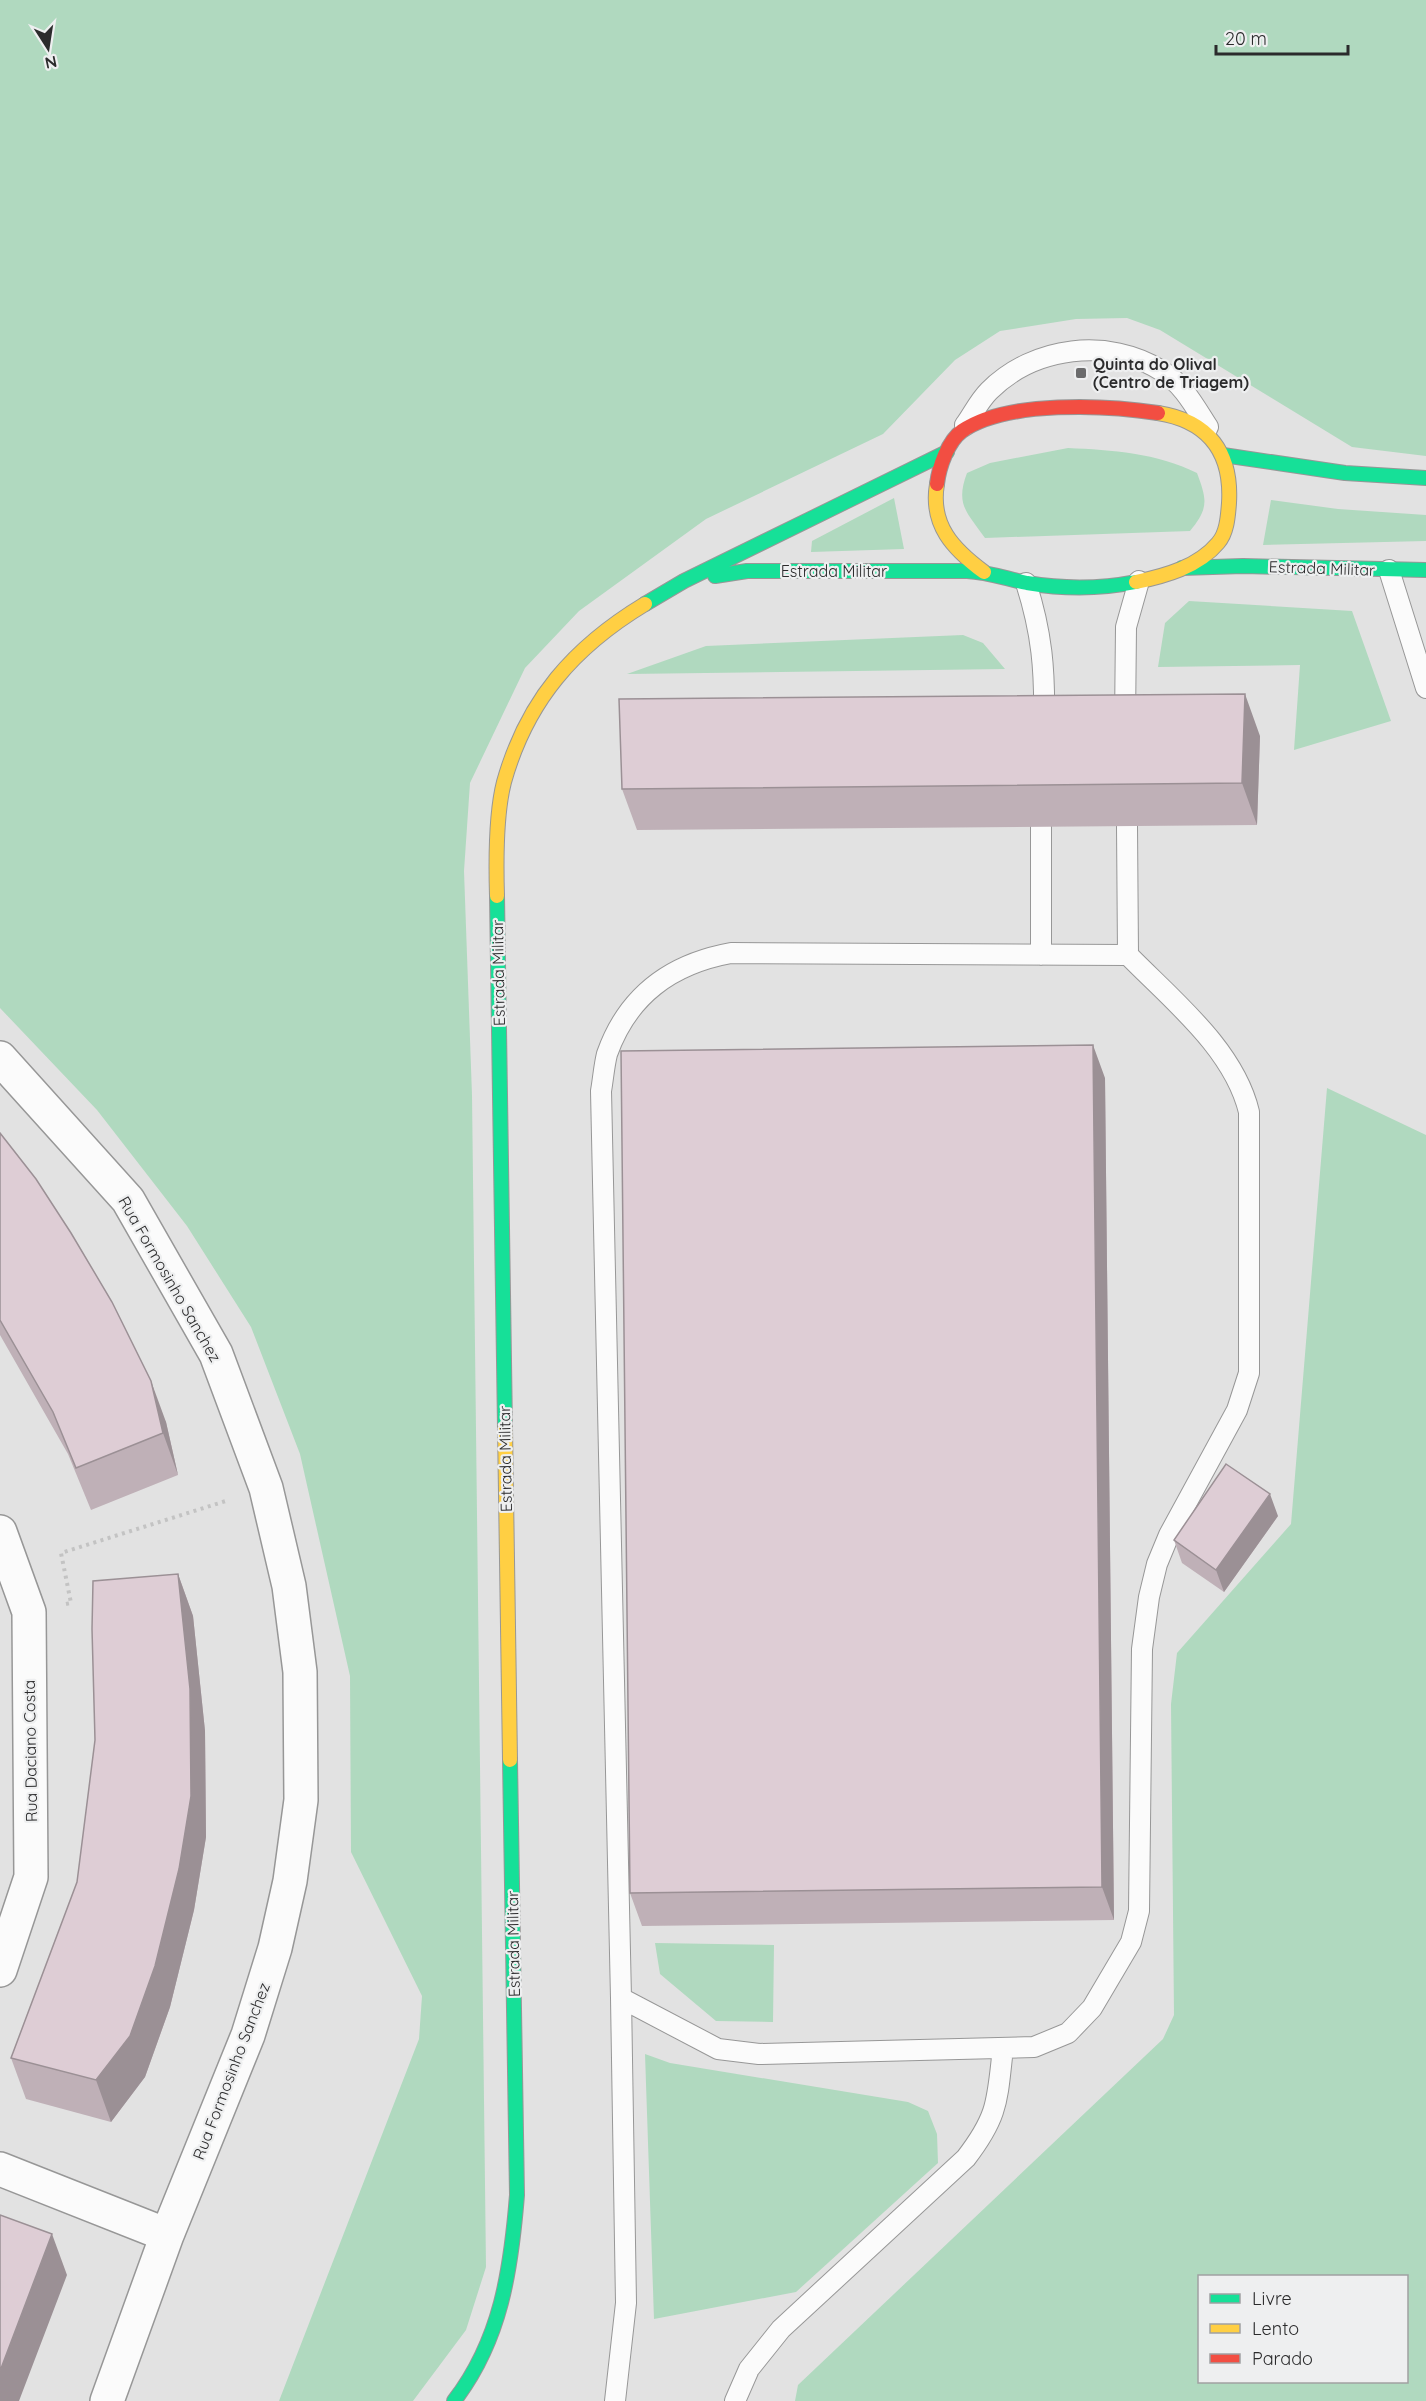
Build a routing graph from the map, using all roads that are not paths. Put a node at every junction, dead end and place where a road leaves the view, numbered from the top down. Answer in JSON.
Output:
{"nodes":[{"id":1,"x":962,"y":430,"type":"junction"},
{"id":2,"x":1218,"y":446,"type":"junction"},
{"id":3,"x":947,"y":452,"type":"junction"},
{"id":4,"x":1426,"y":478,"type":"edge"},
{"id":5,"x":1182,"y":568,"type":"junction"},
{"id":6,"x":1389,"y":570,"type":"junction"},
{"id":7,"x":1426,"y":570,"type":"edge"},
{"id":8,"x":984,"y":572,"type":"junction"},
{"id":9,"x":684,"y":581,"type":"junction"},
{"id":10,"x":1139,"y":581,"type":"junction"},
{"id":11,"x":1026,"y":583,"type":"junction"},
{"id":12,"x":1426,"y":688,"type":"edge"},
{"id":13,"x":1125,"y":737,"type":"edge"},
{"id":14,"x":1044,"y":738,"type":"edge"},
{"id":15,"x":1041,"y":826,"type":"dead end"},
{"id":16,"x":1127,"y":826,"type":"dead end"},
{"id":17,"x":1041,"y":955,"type":"junction"},
{"id":18,"x":1128,"y":955,"type":"junction"},
{"id":19,"x":0,"y":1058,"type":"edge"},
{"id":20,"x":0,"y":1532,"type":"edge"},
{"id":21,"x":0,"y":1970,"type":"edge"},
{"id":22,"x":621,"y":1998,"type":"junction"},
{"id":23,"x":1003,"y":2048,"type":"junction"},
{"id":24,"x":0,"y":2169,"type":"edge"},
{"id":25,"x":167,"y":2235,"type":"junction"},
{"id":26,"x":458,"y":2399,"type":"edge"},
{"id":27,"x":107,"y":2401,"type":"edge"},
{"id":28,"x":615,"y":2401,"type":"edge"},
{"id":29,"x":735,"y":2401,"type":"edge"}],
"edges":[{"from":1,"to":2,"type":"street"},
{"from":1,"to":2,"type":"lane"},
{"from":1,"to":3,"type":"street","name":"Estrada Militar"},
{"from":2,"to":4,"type":"street"},
{"from":2,"to":5,"type":"street","name":"Estrada Militar"},
{"from":3,"to":8,"type":"street","name":"Estrada Militar"},
{"from":3,"to":9,"type":"street","name":"Estrada Militar"},
{"from":5,"to":6,"type":"street","name":"Estrada Militar"},
{"from":5,"to":10,"type":"street","name":"Estrada Militar"},
{"from":6,"to":7,"type":"street","name":"Estrada Militar"},
{"from":6,"to":12,"type":"lane"},
{"from":8,"to":9,"type":"street","name":"Estrada Militar"},
{"from":8,"to":11,"type":"street","name":"Estrada Militar"},
{"from":9,"to":26,"type":"street","name":"Estrada Militar"},
{"from":10,"to":11,"type":"street","name":"Estrada Militar"},
{"from":10,"to":13,"type":"lane"},
{"from":11,"to":14,"type":"lane"},
{"from":15,"to":17,"type":"lane"},
{"from":16,"to":18,"type":"lane"},
{"from":17,"to":18,"type":"lane"},
{"from":17,"to":22,"type":"lane"},
{"from":18,"to":23,"type":"lane"},
{"from":19,"to":25,"type":"street","name":"Rua Formosinho Sanchez"},
{"from":20,"to":21,"type":"street","name":"Rua Daciano Costa"},
{"from":22,"to":23,"type":"lane"},
{"from":22,"to":28,"type":"lane"},
{"from":23,"to":29,"type":"lane"},
{"from":24,"to":25,"type":"street"},
{"from":25,"to":27,"type":"street","name":"Rua Formosinho Sanchez"}]}
